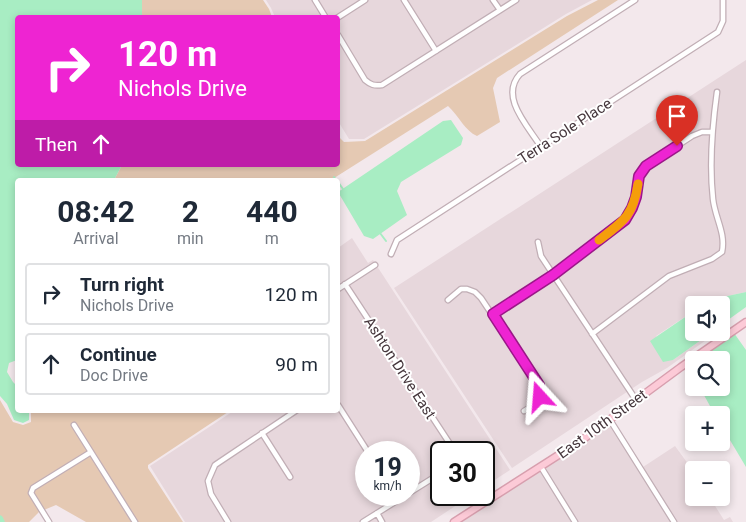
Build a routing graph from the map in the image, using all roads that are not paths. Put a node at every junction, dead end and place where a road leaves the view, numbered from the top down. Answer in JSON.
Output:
{"nodes":[{"id":1,"x":316,"y":0,"type":"edge"},
{"id":2,"x":365,"y":0,"type":"edge"},
{"id":3,"x":404,"y":0,"type":"edge"},
{"id":4,"x":493,"y":0,"type":"edge"},
{"id":5,"x":516,"y":0,"type":"edge"},
{"id":6,"x":635,"y":0,"type":"edge"},
{"id":7,"x":723,"y":0,"type":"edge"},
{"id":8,"x":500,"y":10,"type":"junction"},
{"id":9,"x":324,"y":15,"type":"edge"},
{"id":10,"x":340,"y":16,"type":"edge"},
{"id":11,"x":340,"y":38,"type":"edge"},
{"id":12,"x":436,"y":50,"type":"junction"},
{"id":13,"x":717,"y":92,"type":"dead end"},
{"id":14,"x":712,"y":132,"type":"junction"},
{"id":15,"x":541,"y":147,"type":"junction"},
{"id":16,"x":538,"y":242,"type":"dead end"},
{"id":17,"x":392,"y":254,"type":"dead end"},
{"id":18,"x":375,"y":265,"type":"dead end"},
{"id":19,"x":553,"y":275,"type":"junction"},
{"id":20,"x":344,"y":284,"type":"junction"},
{"id":21,"x":340,"y":287,"type":"edge"},
{"id":22,"x":448,"y":300,"type":"dead end"},
{"id":23,"x":493,"y":314,"type":"junction"},
{"id":24,"x":746,"y":322,"type":"edge"},
{"id":25,"x":592,"y":334,"type":"junction"},
{"id":26,"x":636,"y":400,"type":"junction"},
{"id":27,"x":340,"y":408,"type":"edge"},
{"id":28,"x":524,"y":412,"type":"dead end"},
{"id":29,"x":292,"y":413,"type":"edge"},
{"id":30,"x":610,"y":420,"type":"junction"},
{"id":31,"x":74,"y":425,"type":"dead end"},
{"id":32,"x":262,"y":433,"type":"junction"},
{"id":33,"x":361,"y":441,"type":"edge"},
{"id":34,"x":448,"y":441,"type":"edge"},
{"id":35,"x":90,"y":452,"type":"junction"},
{"id":36,"x":541,"y":467,"type":"junction"},
{"id":37,"x":290,"y":476,"type":"dead end"},
{"id":38,"x":388,"y":506,"type":"edge"},
{"id":39,"x":377,"y":513,"type":"junction"},
{"id":40,"x":367,"y":521,"type":"edge"},
{"id":41,"x":49,"y":522,"type":"edge"},
{"id":42,"x":135,"y":522,"type":"edge"},
{"id":43,"x":228,"y":522,"type":"edge"},
{"id":44,"x":382,"y":522,"type":"edge"},
{"id":45,"x":454,"y":522,"type":"edge"},
{"id":46,"x":575,"y":522,"type":"edge"},
{"id":47,"x":674,"y":522,"type":"edge"}],
"edges":[{"from":1,"to":9,"type":"street"},
{"from":2,"to":10,"type":"street"},
{"from":3,"to":12,"type":"street"},
{"from":4,"to":8,"type":"street"},
{"from":5,"to":8,"type":"street"},
{"from":6,"to":15,"type":"street"},
{"from":7,"to":15,"type":"street","name":"Terra Sole Place"},
{"from":8,"to":12,"type":"street"},
{"from":11,"to":12,"type":"street"},
{"from":13,"to":14,"type":"street"},
{"from":14,"to":19,"type":"street"},
{"from":14,"to":25,"type":"street"},
{"from":15,"to":17,"type":"street","name":"Terra Sole Place"},
{"from":16,"to":19,"type":"street"},
{"from":18,"to":20,"type":"street"},
{"from":19,"to":23,"type":"street"},
{"from":19,"to":25,"type":"street"},
{"from":20,"to":21,"type":"street"},
{"from":20,"to":34,"type":"street","name":"Ashton Drive East"},
{"from":22,"to":23,"type":"street"},
{"from":23,"to":28,"type":"street"},
{"from":24,"to":26,"type":"street","name":"East 10th Street"},
{"from":25,"to":26,"type":"street"},
{"from":26,"to":30,"type":"street","name":"East 10th Street"},
{"from":27,"to":33,"type":"street"},
{"from":29,"to":32,"type":"street"},
{"from":30,"to":36,"type":"street","name":"East 10th Street"},
{"from":30,"to":47,"type":"street"},
{"from":31,"to":35,"type":"street"},
{"from":32,"to":37,"type":"street"},
{"from":32,"to":43,"type":"street"},
{"from":35,"to":41,"type":"street"},
{"from":35,"to":42,"type":"street"},
{"from":36,"to":45,"type":"street","name":"East 10th Street"},
{"from":36,"to":46,"type":"street"},
{"from":38,"to":39,"type":"street"},
{"from":39,"to":40,"type":"street"},
{"from":39,"to":44,"type":"street"}]}
